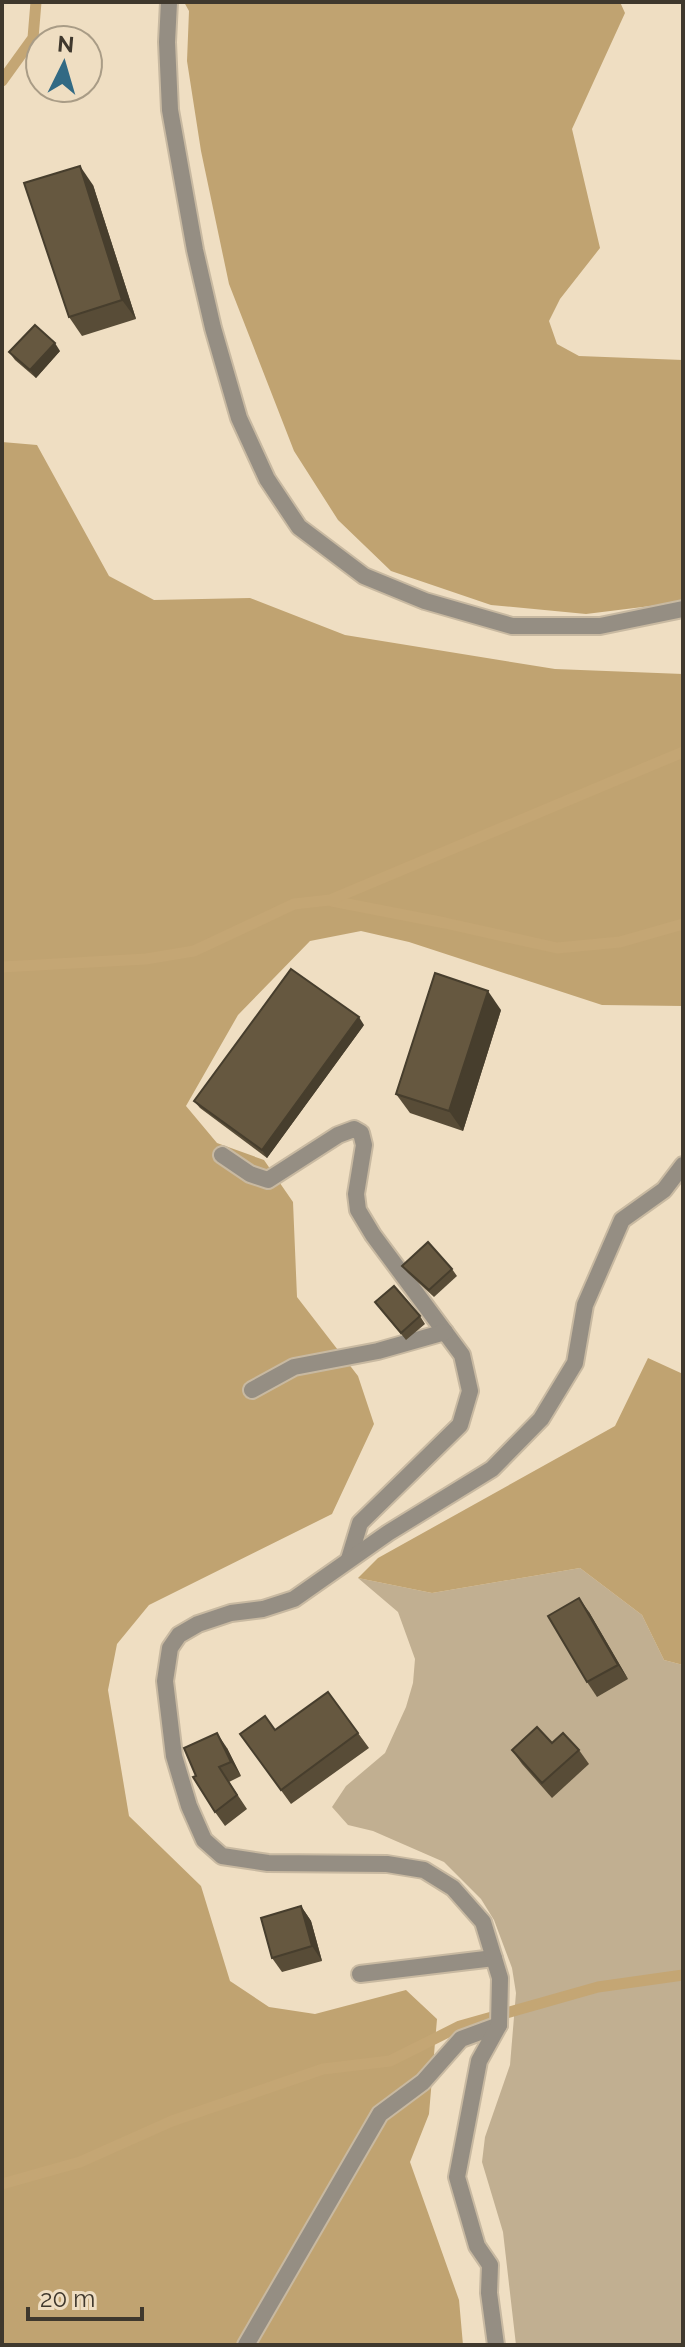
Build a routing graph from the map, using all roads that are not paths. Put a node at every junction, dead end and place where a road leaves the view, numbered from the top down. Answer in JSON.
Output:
{"nodes":[{"id":1,"x":169,"y":2,"type":"edge"},
{"id":2,"x":683,"y":609,"type":"edge"},
{"id":3,"x":222,"y":1155,"type":"dead end"},
{"id":4,"x":683,"y":1165,"type":"edge"},
{"id":5,"x":445,"y":1332,"type":"junction"},
{"id":6,"x":252,"y":1390,"type":"dead end"},
{"id":7,"x":349,"y":1559,"type":"junction"},
{"id":8,"x":494,"y":1958,"type":"junction"},
{"id":9,"x":360,"y":1974,"type":"dead end"},
{"id":10,"x":499,"y":2025,"type":"junction"},
{"id":11,"x":246,"y":2345,"type":"edge"},
{"id":12,"x":496,"y":2345,"type":"edge"}],
"edges":[{"from":1,"to":2,"type":"street"},
{"from":3,"to":5,"type":"street"},
{"from":4,"to":7,"type":"street"},
{"from":5,"to":6,"type":"street"},
{"from":5,"to":7,"type":"street"},
{"from":7,"to":8,"type":"street"},
{"from":8,"to":9,"type":"street"},
{"from":8,"to":10,"type":"street"},
{"from":10,"to":11,"type":"street"},
{"from":10,"to":12,"type":"street"}]}
